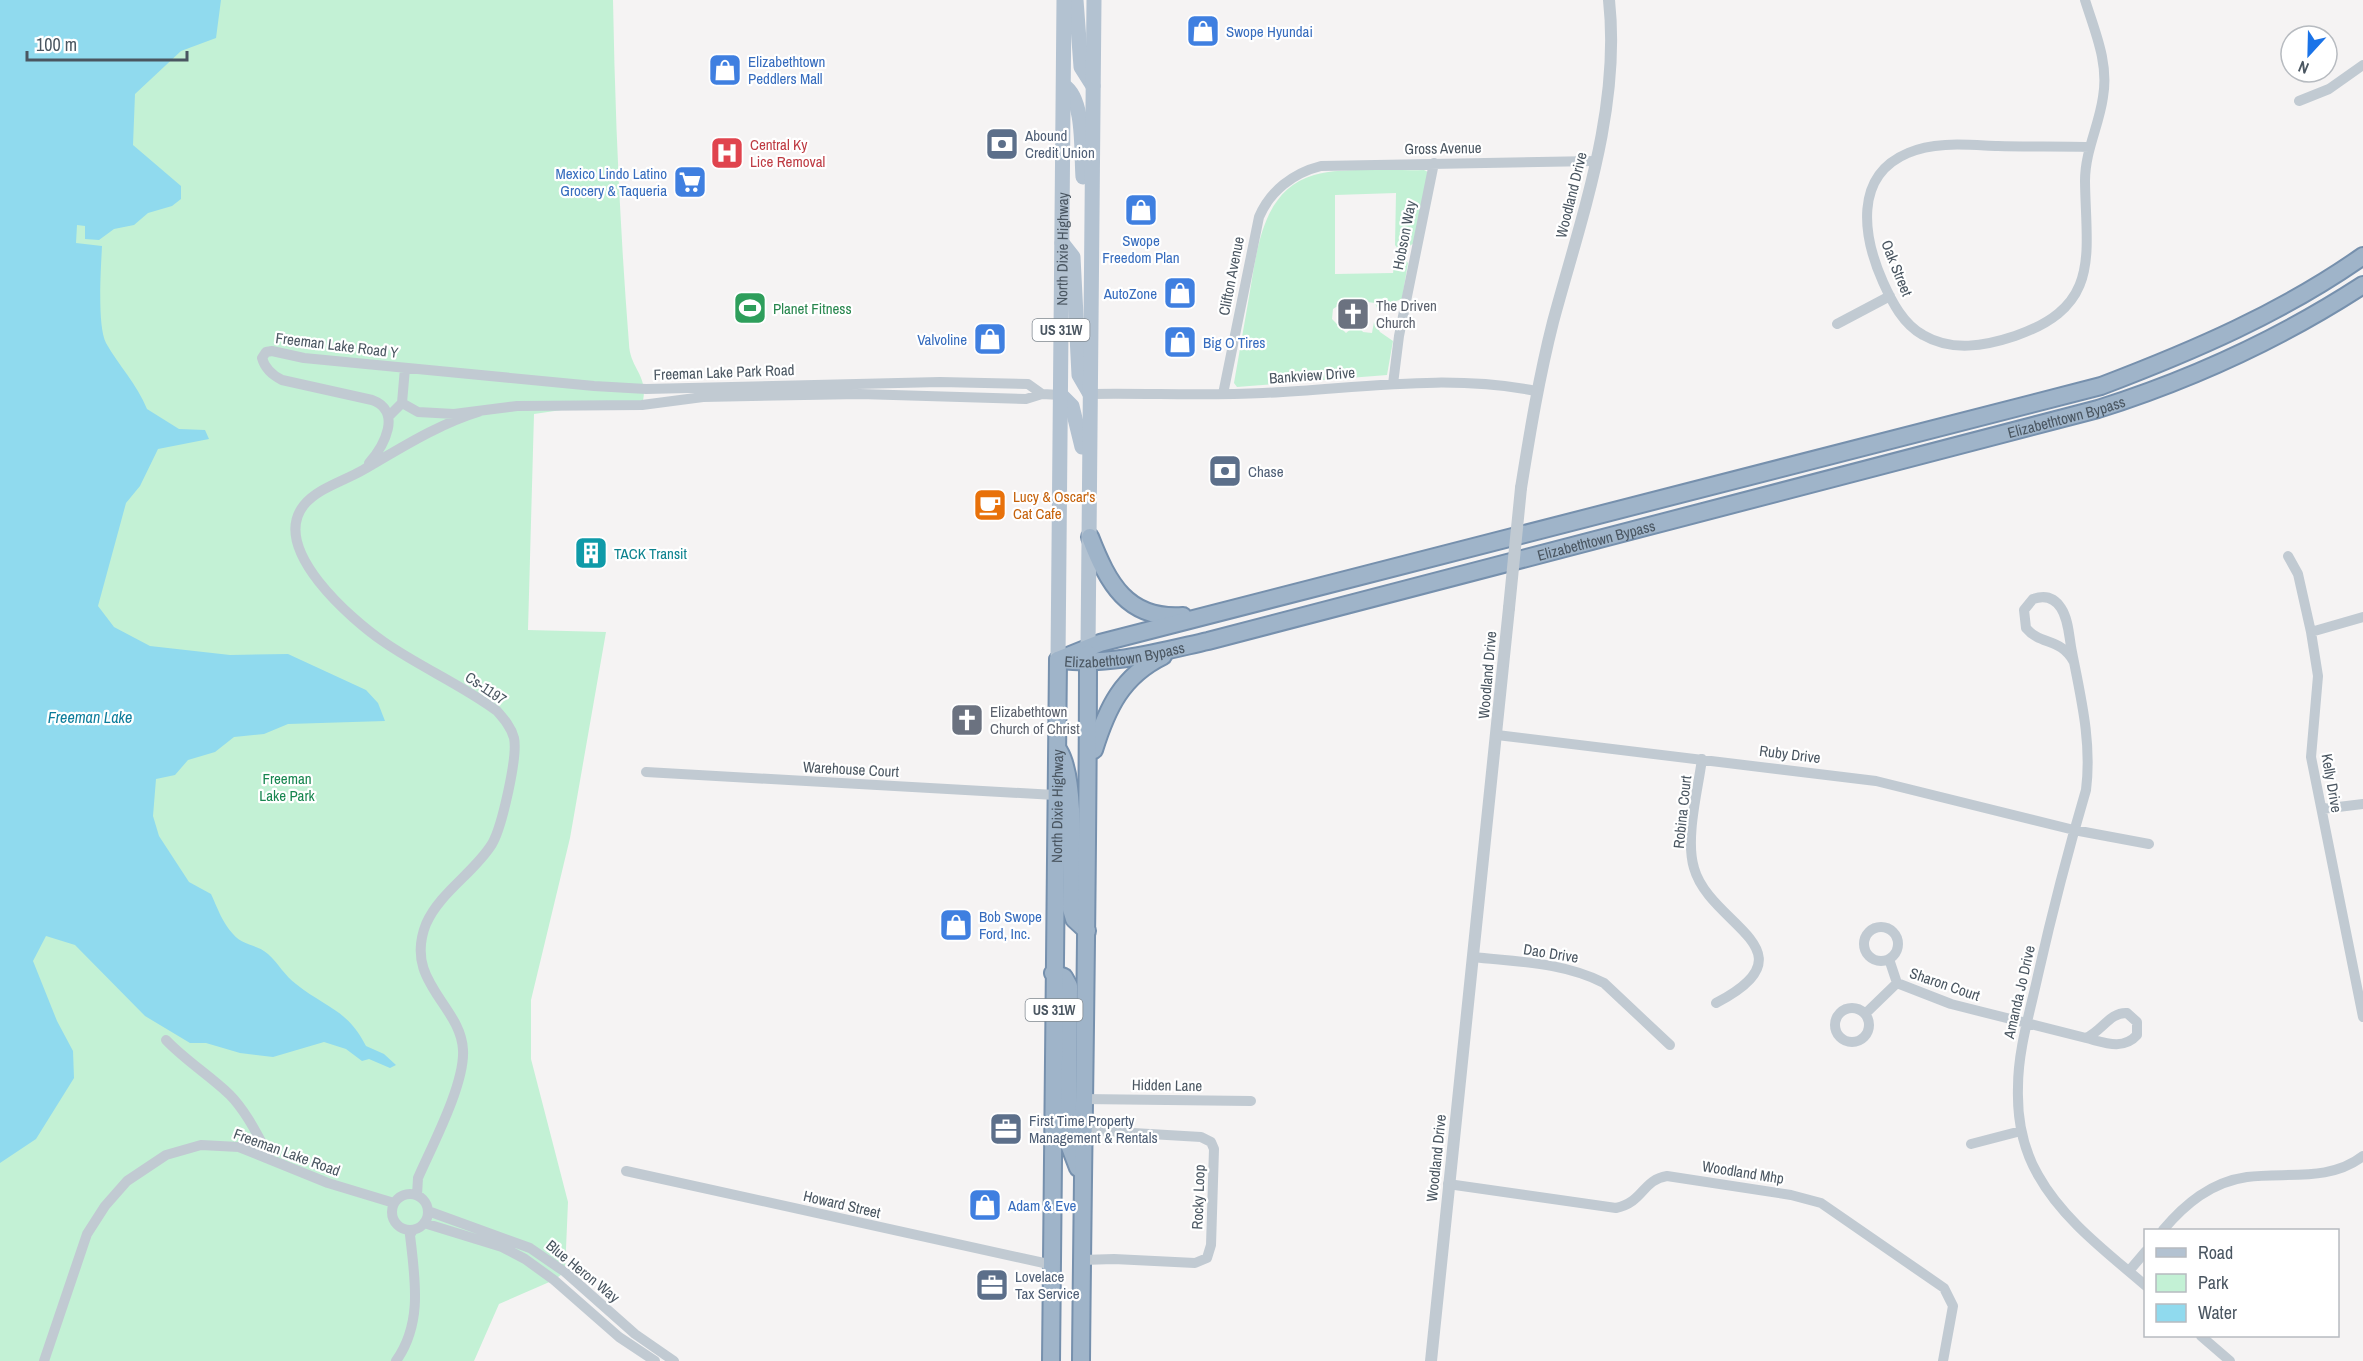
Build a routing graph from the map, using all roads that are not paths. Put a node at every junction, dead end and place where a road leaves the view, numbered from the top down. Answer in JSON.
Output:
{"nodes":[{"id":1,"x":1064,"y":0,"type":"edge"},
{"id":2,"x":1076,"y":0,"type":"edge"},
{"id":3,"x":1609,"y":0,"type":"edge"},
{"id":4,"x":2085,"y":0,"type":"edge"},
{"id":5,"x":1093,"y":1,"type":"edge"},
{"id":6,"x":2363,"y":65,"type":"edge"},
{"id":7,"x":1064,"y":86,"type":"junction"},
{"id":8,"x":1094,"y":86,"type":"junction"},
{"id":9,"x":2300,"y":101,"type":"dead end"},
{"id":10,"x":2089,"y":147,"type":"junction"},
{"id":11,"x":1595,"y":161,"type":"junction"},
{"id":12,"x":1434,"y":163,"type":"junction"},
{"id":13,"x":1294,"y":177,"type":"joint"},
{"id":14,"x":1062,"y":243,"type":"junction"},
{"id":15,"x":2363,"y":256,"type":"edge"},
{"id":16,"x":1091,"y":279,"type":"junction"},
{"id":17,"x":2363,"y":285,"type":"edge"},
{"id":18,"x":1890,"y":297,"type":"junction"},
{"id":19,"x":1837,"y":324,"type":"dead end"},
{"id":20,"x":405,"y":368,"type":"junction"},
{"id":21,"x":1393,"y":384,"type":"junction"},
{"id":22,"x":1536,"y":391,"type":"junction"},
{"id":23,"x":1042,"y":394,"type":"junction"},
{"id":24,"x":1090,"y":394,"type":"junction"},
{"id":25,"x":1223,"y":394,"type":"junction"},
{"id":26,"x":1060,"y":395,"type":"junction"},
{"id":27,"x":402,"y":403,"type":"junction"},
{"id":28,"x":481,"y":411,"type":"junction"},
{"id":29,"x":389,"y":416,"type":"junction"},
{"id":30,"x":364,"y":470,"type":"junction"},
{"id":31,"x":1089,"y":534,"type":"junction"},
{"id":32,"x":2288,"y":556,"type":"dead end"},
{"id":33,"x":1217,"y":613,"type":"junction"},
{"id":34,"x":2363,"y":617,"type":"edge"},
{"id":35,"x":2311,"y":632,"type":"junction"},
{"id":36,"x":1208,"y":641,"type":"junction"},
{"id":37,"x":1088,"y":656,"type":"junction"},
{"id":38,"x":1058,"y":660,"type":"junction"},
{"id":39,"x":2074,"y":662,"type":"junction"},
{"id":40,"x":1497,"y":735,"type":"junction"},
{"id":41,"x":1055,"y":745,"type":"junction"},
{"id":42,"x":1702,"y":759,"type":"junction"},
{"id":43,"x":1089,"y":765,"type":"junction"},
{"id":44,"x":646,"y":772,"type":"dead end"},
{"id":45,"x":1055,"y":795,"type":"junction"},
{"id":46,"x":2363,"y":804,"type":"edge"},
{"id":47,"x":2322,"y":809,"type":"junction"},
{"id":48,"x":2074,"y":830,"type":"junction"},
{"id":49,"x":2149,"y":844,"type":"dead end"},
{"id":50,"x":1087,"y":931,"type":"junction"},
{"id":51,"x":1473,"y":957,"type":"junction"},
{"id":52,"x":1889,"y":959,"type":"dead end"},
{"id":53,"x":1053,"y":974,"type":"junction"},
{"id":54,"x":1897,"y":983,"type":"junction"},
{"id":55,"x":1716,"y":1003,"type":"dead end"},
{"id":56,"x":1865,"y":1014,"type":"dead end"},
{"id":57,"x":2363,"y":1017,"type":"edge"},
{"id":58,"x":2027,"y":1024,"type":"junction"},
{"id":59,"x":2086,"y":1038,"type":"junction"},
{"id":60,"x":166,"y":1040,"type":"dead end"},
{"id":61,"x":1670,"y":1045,"type":"dead end"},
{"id":62,"x":1083,"y":1099,"type":"junction"},
{"id":63,"x":1251,"y":1101,"type":"dead end"},
{"id":64,"x":1054,"y":1105,"type":"junction"},
{"id":65,"x":1082,"y":1130,"type":"junction"},
{"id":66,"x":2021,"y":1131,"type":"junction"},
{"id":67,"x":1971,"y":1144,"type":"dead end"},
{"id":68,"x":2363,"y":1156,"type":"edge"},
{"id":69,"x":272,"y":1160,"type":"junction"},
{"id":70,"x":626,"y":1171,"type":"dead end"},
{"id":71,"x":1081,"y":1178,"type":"junction"},
{"id":72,"x":1448,"y":1184,"type":"junction"},
{"id":73,"x":417,"y":1195,"type":"junction"},
{"id":74,"x":394,"y":1203,"type":"junction"},
{"id":75,"x":428,"y":1211,"type":"junction"},
{"id":76,"x":424,"y":1223,"type":"junction"},
{"id":77,"x":2164,"y":1229,"type":"edge"},
{"id":78,"x":413,"y":1230,"type":"junction"},
{"id":79,"x":2144,"y":1252,"type":"edge"},
{"id":80,"x":1082,"y":1260,"type":"junction"},
{"id":81,"x":1053,"y":1265,"type":"junction"},
{"id":82,"x":2128,"y":1271,"type":"junction"},
{"id":83,"x":2144,"y":1285,"type":"edge"},
{"id":84,"x":2203,"y":1337,"type":"edge"},
{"id":85,"x":44,"y":1361,"type":"edge"},
{"id":86,"x":396,"y":1361,"type":"edge"},
{"id":87,"x":655,"y":1361,"type":"edge"},
{"id":88,"x":674,"y":1361,"type":"edge"},
{"id":89,"x":1051,"y":1361,"type":"edge"},
{"id":90,"x":1062,"y":1361,"type":"edge"},
{"id":91,"x":1081,"y":1361,"type":"edge"},
{"id":92,"x":1431,"y":1361,"type":"edge"},
{"id":93,"x":1943,"y":1361,"type":"edge"},
{"id":94,"x":2230,"y":1361,"type":"edge"}],
"edges":[{"from":1,"to":7,"type":"main road","name":"North Dixie Highway","number":"US 31W"},
{"from":2,"to":8,"type":"main road"},
{"from":3,"to":11,"type":"street","name":"Woodland Drive"},
{"from":4,"to":10,"type":"street","name":"Oak Street"},
{"from":5,"to":8,"type":"main road","name":"North Dixie Highway","number":"US 31W"},
{"from":6,"to":9,"type":"street"},
{"from":7,"to":14,"type":"main road","name":"North Dixie Highway","number":"US 31W"},
{"from":7,"to":16,"type":"main road"},
{"from":8,"to":16,"type":"main road","name":"North Dixie Highway","number":"US 31W"},
{"from":10,"to":18,"type":"street","name":"Oak Street"},
{"from":10,"to":18,"type":"street","name":"Oak Street"},
{"from":11,"to":12,"type":"street","name":"Gross Avenue"},
{"from":11,"to":22,"type":"street","name":"Woodland Drive"},
{"from":12,"to":13,"type":"street","name":"Gross Avenue"},
{"from":12,"to":21,"type":"street","name":"Hobson Way"},
{"from":13,"to":25,"type":"street","name":"Clifton Avenue"},
{"from":14,"to":24,"type":"main road"},
{"from":14,"to":26,"type":"main road","name":"North Dixie Highway","number":"US 31W"},
{"from":15,"to":33,"type":"highway","name":"Elizabethtown Bypass"},
{"from":16,"to":24,"type":"main road","name":"North Dixie Highway","number":"US 31W"},
{"from":17,"to":36,"type":"highway","name":"Elizabethtown Bypass"},
{"from":18,"to":19,"type":"street"},
{"from":20,"to":23,"type":"street","name":"Freeman Lake Park Road"},
{"from":20,"to":27,"type":"street"},
{"from":20,"to":29,"type":"street","name":"Freeman Lake Road Y"},
{"from":21,"to":22,"type":"street","name":"Bankview Drive"},
{"from":21,"to":25,"type":"street","name":"Bankview Drive"},
{"from":22,"to":40,"type":"street","name":"Woodland Drive","bridge":true},
{"from":23,"to":26,"type":"street","name":"Freeman Lake Park Road"},
{"from":23,"to":28,"type":"street","name":"Freeman Lake Park Road"},
{"from":24,"to":25,"type":"street","name":"Bankview Drive"},
{"from":24,"to":31,"type":"main road","name":"North Dixie Highway","number":"US 31W"},
{"from":26,"to":31,"type":"main road"},
{"from":26,"to":38,"type":"main road","name":"North Dixie Highway","number":"US 31W"},
{"from":27,"to":28,"type":"street"},
{"from":27,"to":29,"type":"street"},
{"from":28,"to":30,"type":"street","name":"Cs-1197"},
{"from":29,"to":30,"type":"street"},
{"from":30,"to":73,"type":"street","name":"Cs-1197"},
{"from":31,"to":33,"type":"highway"},
{"from":31,"to":37,"type":"main road","name":"North Dixie Highway","number":"US 31W"},
{"from":32,"to":35,"type":"street","name":"Kelly Drive"},
{"from":33,"to":37,"type":"highway","name":"Elizabethtown Bypass"},
{"from":34,"to":35,"type":"street"},
{"from":35,"to":47,"type":"street","name":"Kelly Drive"},
{"from":36,"to":37,"type":"highway","name":"Elizabethtown Bypass"},
{"from":36,"to":43,"type":"highway"},
{"from":37,"to":38,"type":"highway","name":"Elizabethtown Bypass"},
{"from":37,"to":43,"type":"highway","number":"US 31W"},
{"from":38,"to":41,"type":"highway","name":"North Dixie Highway","number":"US 31W"},
{"from":39,"to":39,"type":"street","name":"Amanda Jo Drive"},
{"from":39,"to":48,"type":"street","name":"Amanda Jo Drive"},
{"from":40,"to":42,"type":"street","name":"Ruby Drive"},
{"from":40,"to":51,"type":"street","name":"Woodland Drive"},
{"from":41,"to":45,"type":"highway","name":"North Dixie Highway","number":"US 31W"},
{"from":41,"to":50,"type":"highway"},
{"from":42,"to":48,"type":"street","name":"Ruby Drive"},
{"from":42,"to":55,"type":"street","name":"Robina Court"},
{"from":43,"to":50,"type":"highway","number":"US 31W"},
{"from":44,"to":45,"type":"street","name":"Warehouse Court"},
{"from":45,"to":53,"type":"highway","name":"North Dixie Highway","number":"US 31W"},
{"from":46,"to":47,"type":"street"},
{"from":47,"to":57,"type":"street","name":"Kelly Drive"},
{"from":48,"to":49,"type":"street","name":"Ruby Drive"},
{"from":48,"to":58,"type":"street","name":"Amanda Jo Drive"},
{"from":50,"to":62,"type":"highway","number":"US 31W"},
{"from":51,"to":61,"type":"street","name":"Dao Drive"},
{"from":51,"to":72,"type":"street","name":"Woodland Drive"},
{"from":52,"to":54,"type":"street"},
{"from":53,"to":64,"type":"highway","name":"North Dixie Highway","number":"US 31W"},
{"from":53,"to":71,"type":"highway"},
{"from":54,"to":56,"type":"street","name":"Sharon Court"},
{"from":54,"to":58,"type":"street","name":"Sharon Court"},
{"from":58,"to":59,"type":"street","name":"Sharon Court"},
{"from":58,"to":66,"type":"street","name":"Amanda Jo Drive"},
{"from":59,"to":59,"type":"street","name":"Sharon Court"},
{"from":60,"to":69,"type":"street"},
{"from":62,"to":63,"type":"street","name":"Hidden Lane"},
{"from":62,"to":65,"type":"highway","number":"US 31W"},
{"from":64,"to":81,"type":"highway","name":"North Dixie Highway","number":"US 31W"},
{"from":64,"to":90,"type":"highway"},
{"from":65,"to":71,"type":"highway","number":"US 31W"},
{"from":65,"to":80,"type":"street","name":"Rocky Loop"},
{"from":66,"to":67,"type":"street"},
{"from":66,"to":82,"type":"street","name":"Amanda Jo Drive"},
{"from":68,"to":77,"type":"street"},
{"from":69,"to":74,"type":"street","name":"Freeman Lake Road"},
{"from":69,"to":85,"type":"street","name":"Freeman Lake Road"},
{"from":70,"to":81,"type":"street","name":"Howard Street"},
{"from":71,"to":80,"type":"highway","number":"US 31W"},
{"from":72,"to":92,"type":"street","name":"Woodland Drive"},
{"from":72,"to":93,"type":"street","name":"Woodland Mhp"},
{"from":73,"to":74,"type":"street"},
{"from":73,"to":75,"type":"street"},
{"from":74,"to":78,"type":"street"},
{"from":75,"to":76,"type":"street"},
{"from":75,"to":88,"type":"street","name":"Blue Heron Way"},
{"from":76,"to":78,"type":"street"},
{"from":76,"to":87,"type":"street","name":"Blue Heron Way"},
{"from":78,"to":86,"type":"street"},
{"from":79,"to":82,"type":"street"},
{"from":80,"to":91,"type":"highway","number":"US 31W"},
{"from":81,"to":89,"type":"highway","name":"North Dixie Highway","number":"US 31W"},
{"from":82,"to":83,"type":"street","name":"Amanda Jo Drive"},
{"from":84,"to":94,"type":"street"}]}
